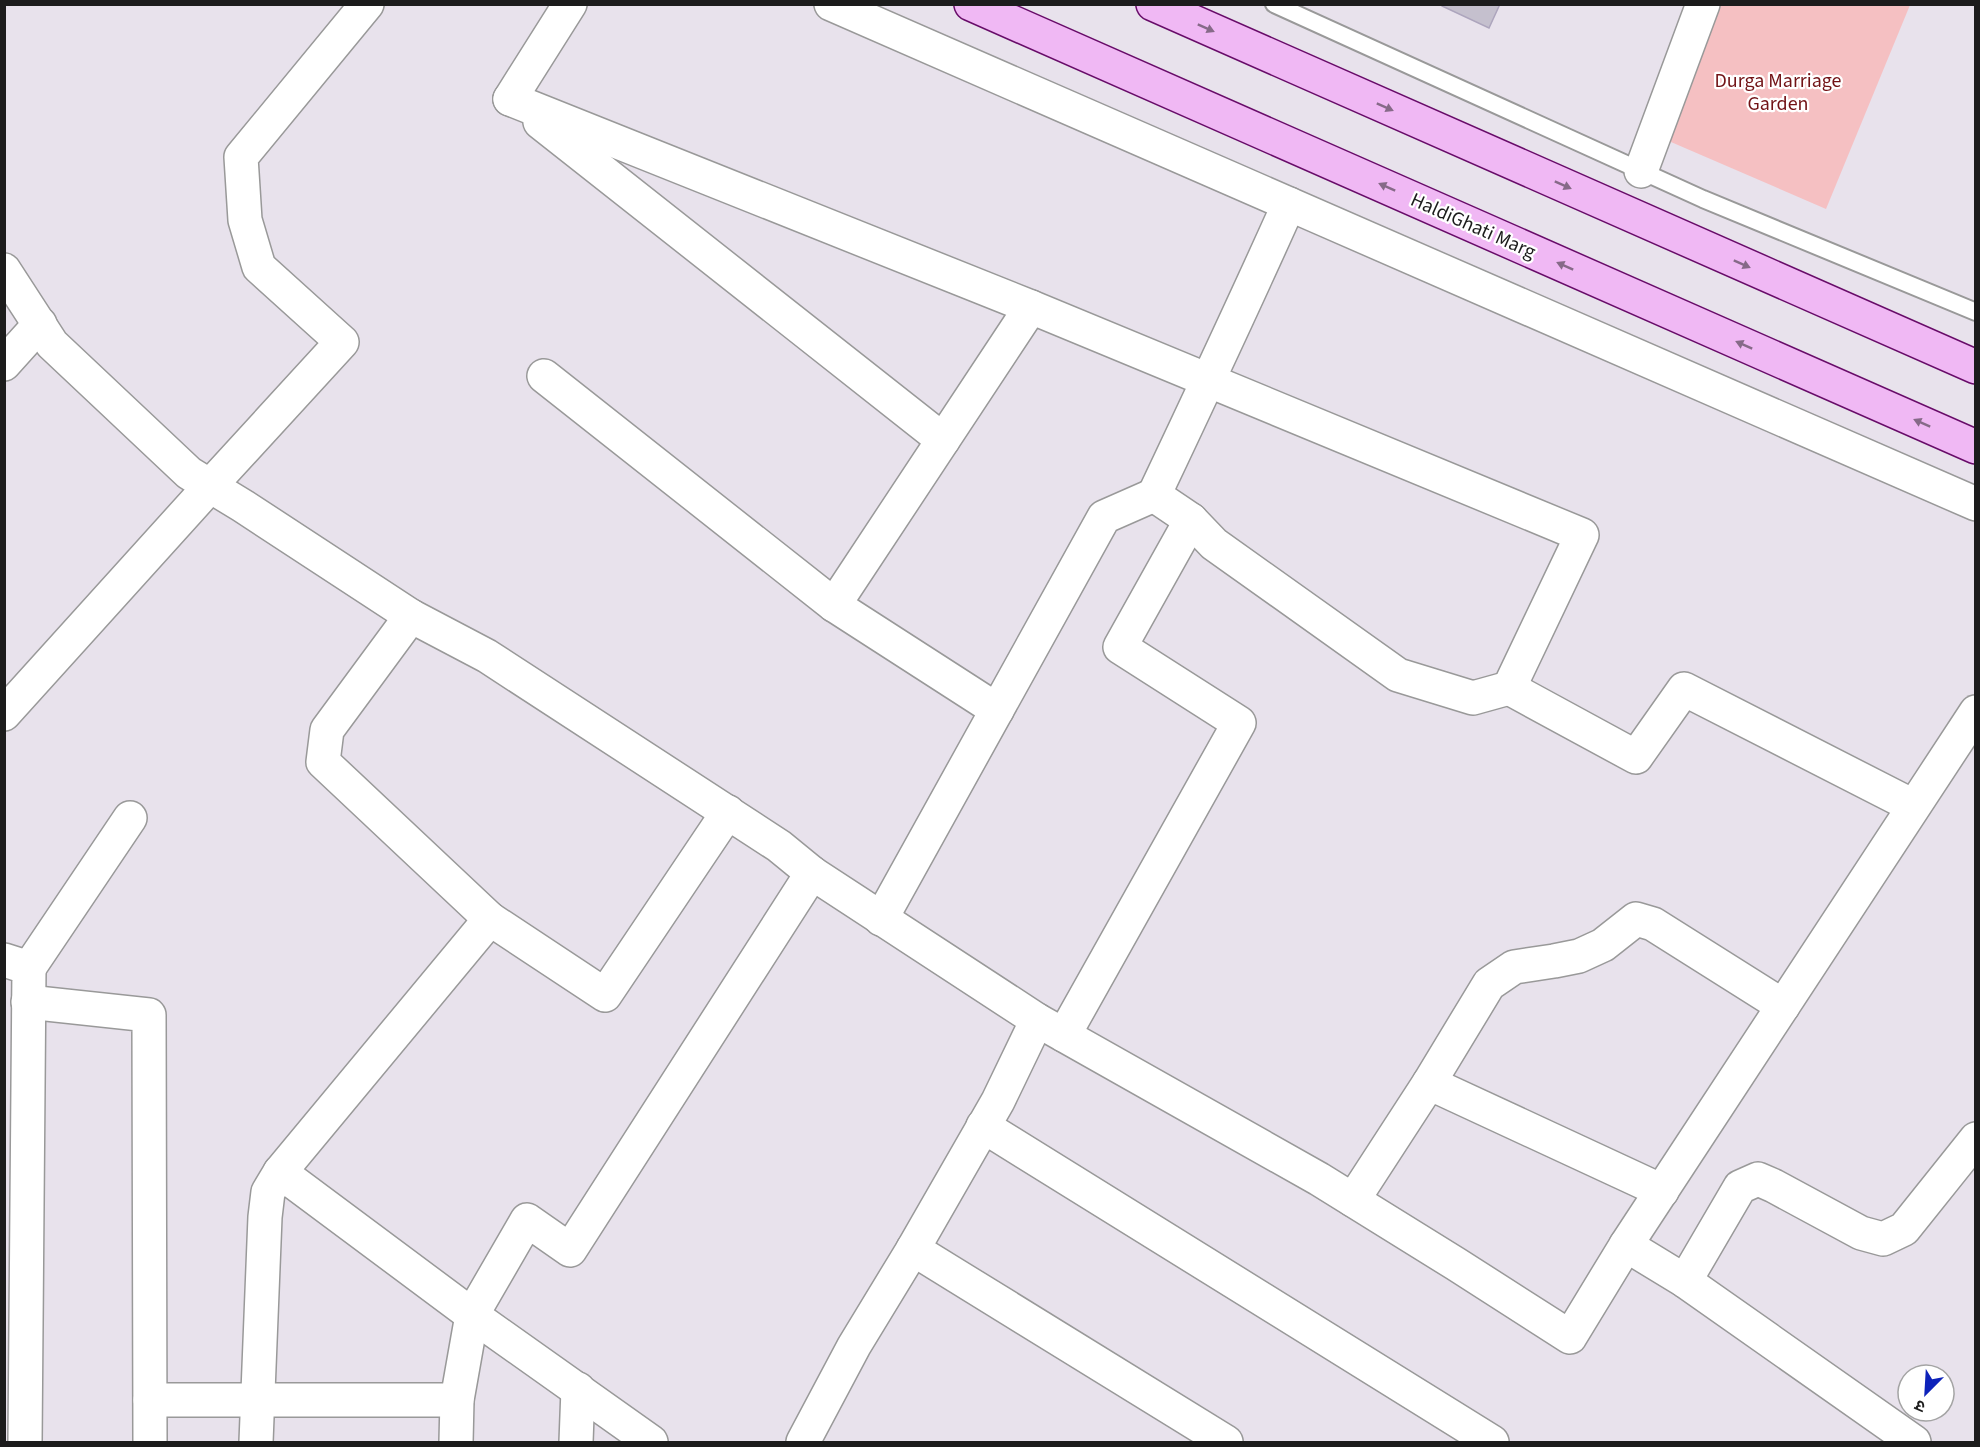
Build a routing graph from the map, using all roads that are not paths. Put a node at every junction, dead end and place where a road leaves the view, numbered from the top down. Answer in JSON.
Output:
{"nodes":[{"id":1,"x":367,"y":4,"type":"edge"},
{"id":2,"x":570,"y":4,"type":"edge"},
{"id":3,"x":831,"y":4,"type":"edge"},
{"id":4,"x":971,"y":4,"type":"edge"},
{"id":5,"x":1153,"y":4,"type":"edge"},
{"id":6,"x":1274,"y":4,"type":"edge"},
{"id":7,"x":1703,"y":4,"type":"edge"},
{"id":8,"x":510,"y":99,"type":"junction"},
{"id":9,"x":1641,"y":171,"type":"junction"},
{"id":10,"x":1289,"y":204,"type":"junction"},
{"id":11,"x":4,"y":270,"type":"edge"},
{"id":12,"x":1031,"y":307,"type":"junction"},
{"id":13,"x":1976,"y":312,"type":"edge"},
{"id":14,"x":40,"y":324,"type":"junction"},
{"id":15,"x":4,"y":364,"type":"edge"},
{"id":16,"x":1976,"y":367,"type":"edge"},
{"id":17,"x":544,"y":376,"type":"dead end"},
{"id":18,"x":1208,"y":380,"type":"junction"},
{"id":19,"x":943,"y":440,"type":"junction"},
{"id":20,"x":1976,"y":447,"type":"edge"},
{"id":21,"x":210,"y":486,"type":"junction"},
{"id":22,"x":1154,"y":495,"type":"junction"},
{"id":23,"x":1976,"y":504,"type":"edge"},
{"id":24,"x":1191,"y":520,"type":"junction"},
{"id":25,"x":834,"y":605,"type":"junction"},
{"id":26,"x":411,"y":616,"type":"junction"},
{"id":27,"x":1509,"y":688,"type":"junction"},
{"id":28,"x":997,"y":710,"type":"junction"},
{"id":29,"x":1976,"y":712,"type":"edge"},
{"id":30,"x":4,"y":714,"type":"edge"},
{"id":31,"x":1913,"y":806,"type":"junction"},
{"id":32,"x":728,"y":812,"type":"junction"},
{"id":33,"x":130,"y":818,"type":"dead end"},
{"id":34,"x":812,"y":873,"type":"junction"},
{"id":35,"x":490,"y":919,"type":"junction"},
{"id":36,"x":881,"y":919,"type":"junction"},
{"id":37,"x":17,"y":964,"type":"edge"},
{"id":38,"x":28,"y":1002,"type":"junction"},
{"id":39,"x":1783,"y":1006,"type":"junction"},
{"id":40,"x":1051,"y":1028,"type":"junction"},
{"id":41,"x":1429,"y":1083,"type":"junction"},
{"id":42,"x":983,"y":1126,"type":"junction"},
{"id":43,"x":1976,"y":1139,"type":"edge"},
{"id":44,"x":280,"y":1172,"type":"junction"},
{"id":45,"x":1662,"y":1191,"type":"junction"},
{"id":46,"x":1353,"y":1200,"type":"junction"},
{"id":47,"x":1626,"y":1245,"type":"junction"},
{"id":48,"x":914,"y":1249,"type":"junction"},
{"id":49,"x":15,"y":1260,"type":"edge"},
{"id":50,"x":1685,"y":1281,"type":"junction"},
{"id":51,"x":472,"y":1315,"type":"junction"},
{"id":52,"x":578,"y":1389,"type":"junction"},
{"id":53,"x":150,"y":1400,"type":"junction"},
{"id":54,"x":257,"y":1400,"type":"junction"},
{"id":55,"x":457,"y":1400,"type":"junction"},
{"id":56,"x":1191,"y":1433,"type":"edge"},
{"id":57,"x":25,"y":1443,"type":"edge"},
{"id":58,"x":150,"y":1443,"type":"edge"},
{"id":59,"x":256,"y":1443,"type":"edge"},
{"id":60,"x":456,"y":1443,"type":"edge"},
{"id":61,"x":576,"y":1443,"type":"edge"},
{"id":62,"x":651,"y":1443,"type":"edge"},
{"id":63,"x":803,"y":1443,"type":"edge"},
{"id":64,"x":1226,"y":1443,"type":"edge"},
{"id":65,"x":1492,"y":1443,"type":"edge"},
{"id":66,"x":1914,"y":1443,"type":"edge"}],
"edges":[{"from":1,"to":21,"type":"street"},
{"from":2,"to":8,"type":"street"},
{"from":3,"to":10,"type":"street"},
{"from":20,"to":4,"type":"street","name":"HaldiGhati Marg","one_way":true},
{"from":5,"to":16,"type":"street","one_way":true},
{"from":6,"to":9,"type":"lane"},
{"from":7,"to":9,"type":"street"},
{"from":8,"to":12,"type":"street"},
{"from":8,"to":19,"type":"street"},
{"from":9,"to":13,"type":"lane"},
{"from":10,"to":18,"type":"street"},
{"from":10,"to":23,"type":"street"},
{"from":11,"to":14,"type":"street"},
{"from":12,"to":18,"type":"street"},
{"from":12,"to":19,"type":"street"},
{"from":14,"to":15,"type":"street"},
{"from":14,"to":21,"type":"street"},
{"from":17,"to":25,"type":"street"},
{"from":18,"to":22,"type":"street"},
{"from":18,"to":27,"type":"street"},
{"from":19,"to":25,"type":"street"},
{"from":21,"to":26,"type":"street"},
{"from":21,"to":30,"type":"street"},
{"from":22,"to":24,"type":"street"},
{"from":22,"to":28,"type":"street"},
{"from":24,"to":27,"type":"street"},
{"from":24,"to":40,"type":"street"},
{"from":25,"to":28,"type":"street"},
{"from":26,"to":32,"type":"street"},
{"from":26,"to":35,"type":"street"},
{"from":27,"to":31,"type":"street"},
{"from":28,"to":36,"type":"street"},
{"from":29,"to":31,"type":"street"},
{"from":31,"to":39,"type":"street"},
{"from":32,"to":34,"type":"street"},
{"from":32,"to":35,"type":"street"},
{"from":33,"to":37,"type":"street"},
{"from":34,"to":36,"type":"street"},
{"from":34,"to":51,"type":"street"},
{"from":35,"to":44,"type":"street"},
{"from":36,"to":40,"type":"street"},
{"from":37,"to":38,"type":"street"},
{"from":38,"to":49,"type":"street"},
{"from":38,"to":53,"type":"street"},
{"from":39,"to":41,"type":"street"},
{"from":39,"to":45,"type":"street"},
{"from":40,"to":42,"type":"street"},
{"from":40,"to":46,"type":"street"},
{"from":41,"to":45,"type":"street"},
{"from":41,"to":46,"type":"street"},
{"from":42,"to":48,"type":"street"},
{"from":42,"to":65,"type":"street"},
{"from":43,"to":50,"type":"street"},
{"from":44,"to":51,"type":"street"},
{"from":44,"to":54,"type":"street"},
{"from":45,"to":47,"type":"street"},
{"from":46,"to":47,"type":"street"},
{"from":47,"to":50,"type":"street"},
{"from":48,"to":56,"type":"street"},
{"from":48,"to":63,"type":"street"},
{"from":49,"to":57,"type":"street"},
{"from":50,"to":66,"type":"street"},
{"from":51,"to":52,"type":"street"},
{"from":51,"to":55,"type":"street"},
{"from":52,"to":61,"type":"street"},
{"from":52,"to":62,"type":"street"},
{"from":53,"to":54,"type":"street"},
{"from":53,"to":58,"type":"street"},
{"from":54,"to":55,"type":"street"},
{"from":54,"to":59,"type":"street"},
{"from":55,"to":60,"type":"street"},
{"from":56,"to":64,"type":"street"}]}
